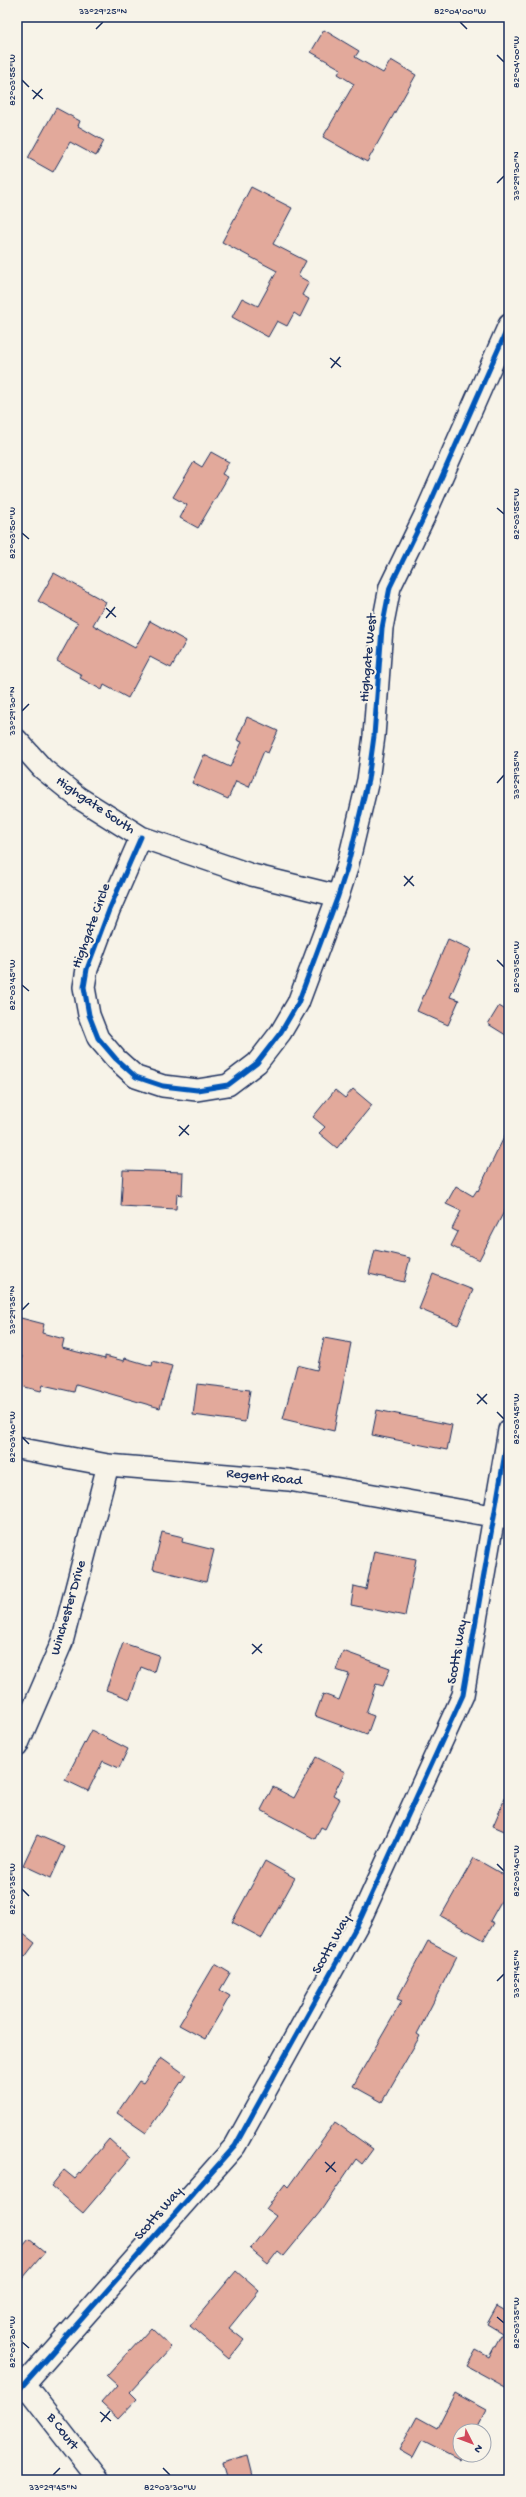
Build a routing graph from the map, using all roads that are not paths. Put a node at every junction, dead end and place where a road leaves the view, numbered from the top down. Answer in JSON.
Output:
{"nodes":[{"id":1,"x":509,"y":325,"type":"edge"},
{"id":2,"x":17,"y":740,"type":"edge"},
{"id":3,"x":141,"y":837,"type":"junction"},
{"id":4,"x":338,"y":896,"type":"junction"},
{"id":5,"x":509,"y":1430,"type":"edge"},
{"id":6,"x":17,"y":1448,"type":"edge"},
{"id":7,"x":108,"y":1465,"type":"junction"},
{"id":8,"x":501,"y":1518,"type":"edge"},
{"id":9,"x":17,"y":1746,"type":"edge"},
{"id":10,"x":21,"y":2388,"type":"edge"},
{"id":11,"x":99,"y":2480,"type":"edge"}],
"edges":[{"from":1,"to":4,"type":"street","name":"Highgate West"},
{"from":2,"to":3,"type":"street","name":"Highgate South"},
{"from":3,"to":4,"type":"street"},
{"from":3,"to":4,"type":"street","name":"Highgate Circle"},
{"from":5,"to":8,"type":"street","name":"Scotts Way"},
{"from":6,"to":7,"type":"street","name":"Regent Road"},
{"from":7,"to":8,"type":"street","name":"Regent Road"},
{"from":7,"to":9,"type":"street","name":"Winchester Drive"},
{"from":8,"to":10,"type":"street","name":"Scotts Way"},
{"from":10,"to":11,"type":"street","name":"B Court"}]}
